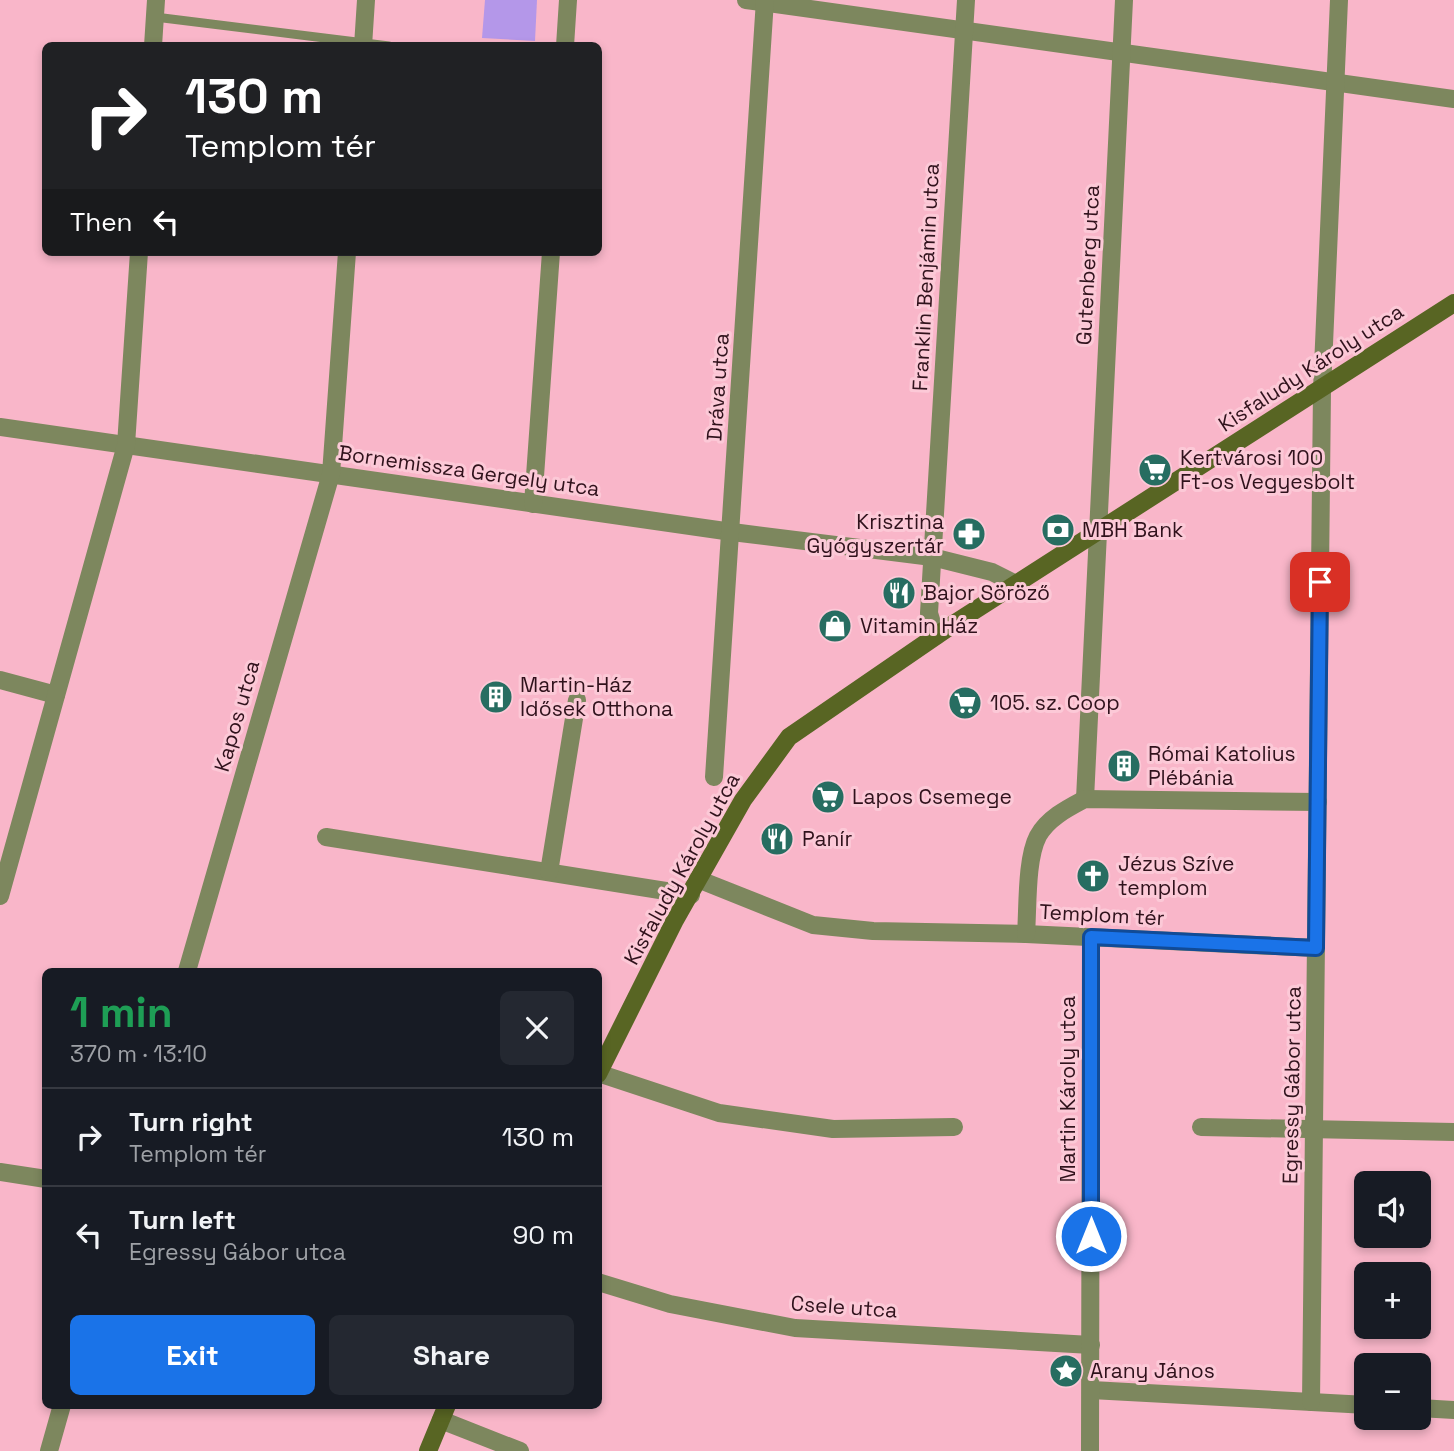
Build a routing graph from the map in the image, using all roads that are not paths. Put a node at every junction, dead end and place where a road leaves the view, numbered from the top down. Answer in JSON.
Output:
{"nodes":[{"id":1,"x":366,"y":0,"type":"edge"},
{"id":2,"x":568,"y":0,"type":"edge"},
{"id":3,"x":746,"y":0,"type":"edge"},
{"id":4,"x":966,"y":0,"type":"edge"},
{"id":5,"x":1124,"y":0,"type":"edge"},
{"id":6,"x":1339,"y":0,"type":"edge"},
{"id":7,"x":765,"y":1,"type":"edge"},
{"id":8,"x":156,"y":8,"type":"edge"},
{"id":9,"x":964,"y":32,"type":"junction"},
{"id":10,"x":153,"y":42,"type":"edge"},
{"id":11,"x":352,"y":42,"type":"edge"},
{"id":12,"x":363,"y":42,"type":"edge"},
{"id":13,"x":565,"y":42,"type":"edge"},
{"id":14,"x":1121,"y":51,"type":"junction"},
{"id":15,"x":1334,"y":82,"type":"junction"},
{"id":16,"x":1454,"y":99,"type":"edge"},
{"id":17,"x":139,"y":256,"type":"edge"},
{"id":18,"x":347,"y":256,"type":"edge"},
{"id":19,"x":551,"y":256,"type":"edge"},
{"id":20,"x":1454,"y":303,"type":"edge"},
{"id":21,"x":1322,"y":390,"type":"junction"},
{"id":22,"x":0,"y":426,"type":"edge"},
{"id":23,"x":126,"y":445,"type":"junction"},
{"id":24,"x":331,"y":474,"type":"junction"},
{"id":25,"x":534,"y":503,"type":"junction"},
{"id":26,"x":732,"y":532,"type":"junction"},
{"id":27,"x":1098,"y":532,"type":"junction"},
{"id":28,"x":932,"y":557,"type":"junction"},
{"id":29,"x":1016,"y":584,"type":"junction"},
{"id":30,"x":936,"y":636,"type":"junction"},
{"id":31,"x":0,"y":680,"type":"edge"},
{"id":32,"x":56,"y":695,"type":"junction"},
{"id":33,"x":577,"y":700,"type":"dead end"},
{"id":34,"x":714,"y":777,"type":"dead end"},
{"id":35,"x":1085,"y":799,"type":"junction"},
{"id":36,"x":1318,"y":802,"type":"junction"},
{"id":37,"x":326,"y":836,"type":"dead end"},
{"id":38,"x":549,"y":872,"type":"junction"},
{"id":39,"x":696,"y":888,"type":"junction"},
{"id":40,"x":0,"y":896,"type":"edge"},
{"id":41,"x":1026,"y":934,"type":"junction"},
{"id":42,"x":1091,"y":937,"type":"junction"},
{"id":43,"x":1316,"y":948,"type":"junction"},
{"id":44,"x":188,"y":968,"type":"edge"},
{"id":45,"x":602,"y":1067,"type":"edge"},
{"id":46,"x":602,"y":1074,"type":"edge"},
{"id":47,"x":1201,"y":1127,"type":"dead end"},
{"id":48,"x":954,"y":1128,"type":"dead end"},
{"id":49,"x":1314,"y":1129,"type":"junction"},
{"id":50,"x":1454,"y":1132,"type":"edge"},
{"id":51,"x":0,"y":1172,"type":"edge"},
{"id":52,"x":42,"y":1178,"type":"edge"},
{"id":53,"x":602,"y":1283,"type":"edge"},
{"id":54,"x":1091,"y":1345,"type":"junction"},
{"id":55,"x":1091,"y":1390,"type":"junction"},
{"id":56,"x":1311,"y":1402,"type":"junction"},
{"id":57,"x":1354,"y":1404,"type":"edge"},
{"id":58,"x":1431,"y":1408,"type":"edge"},
{"id":59,"x":61,"y":1409,"type":"edge"},
{"id":60,"x":1454,"y":1409,"type":"edge"},
{"id":61,"x":444,"y":1413,"type":"edge"},
{"id":62,"x":49,"y":1451,"type":"edge"},
{"id":63,"x":428,"y":1451,"type":"edge"},
{"id":64,"x":520,"y":1451,"type":"edge"},
{"id":65,"x":1090,"y":1451,"type":"edge"}],
"edges":[{"from":1,"to":12,"type":"street"},
{"from":2,"to":13,"type":"street"},
{"from":3,"to":7,"type":"street"},
{"from":4,"to":9,"type":"street","name":"Franklin Benjámin utca"},
{"from":5,"to":14,"type":"street","name":"Gutenberg utca"},
{"from":6,"to":15,"type":"street","name":"Egressy Gábor utca"},
{"from":7,"to":9,"type":"street"},
{"from":7,"to":26,"type":"street","name":"Dráva utca"},
{"from":8,"to":10,"type":"street"},
{"from":8,"to":11,"type":"lane"},
{"from":9,"to":14,"type":"street"},
{"from":9,"to":28,"type":"street","name":"Franklin Benjámin utca"},
{"from":14,"to":15,"type":"street"},
{"from":14,"to":27,"type":"street","name":"Gutenberg utca"},
{"from":15,"to":16,"type":"street"},
{"from":15,"to":21,"type":"street","name":"Egressy Gábor utca"},
{"from":17,"to":23,"type":"street"},
{"from":18,"to":24,"type":"street","name":"Kapos utca"},
{"from":19,"to":25,"type":"street"},
{"from":20,"to":21,"type":"main road","name":"Kisfaludy Károly utca"},
{"from":21,"to":27,"type":"main road","name":"Kisfaludy Károly utca"},
{"from":21,"to":36,"type":"street","name":"Egressy Gábor utca"},
{"from":22,"to":23,"type":"street","name":"Bornemissza Gergely utca"},
{"from":23,"to":24,"type":"street","name":"Bornemissza Gergely utca"},
{"from":23,"to":32,"type":"street"},
{"from":24,"to":25,"type":"street","name":"Bornemissza Gergely utca"},
{"from":24,"to":44,"type":"street","name":"Kapos utca"},
{"from":25,"to":26,"type":"street","name":"Bornemissza Gergely utca"},
{"from":26,"to":28,"type":"street","name":"Bornemissza Gergely utca"},
{"from":26,"to":34,"type":"street","name":"Dráva utca"},
{"from":27,"to":29,"type":"main road","name":"Kisfaludy Károly utca"},
{"from":27,"to":35,"type":"street"},
{"from":28,"to":29,"type":"street"},
{"from":28,"to":30,"type":"street"},
{"from":29,"to":30,"type":"main road","name":"Kisfaludy Károly utca"},
{"from":30,"to":39,"type":"main road","name":"Kisfaludy Károly utca"},
{"from":31,"to":32,"type":"street"},
{"from":32,"to":40,"type":"street"},
{"from":33,"to":38,"type":"street"},
{"from":35,"to":36,"type":"street"},
{"from":35,"to":41,"type":"street","name":"Templom tér"},
{"from":36,"to":43,"type":"street","name":"Egressy Gábor utca"},
{"from":37,"to":38,"type":"street"},
{"from":38,"to":39,"type":"street"},
{"from":39,"to":41,"type":"street"},
{"from":39,"to":45,"type":"main road","name":"Kisfaludy Károly utca"},
{"from":41,"to":42,"type":"street","name":"Templom tér"},
{"from":42,"to":43,"type":"street","name":"Templom tér"},
{"from":42,"to":54,"type":"street","name":"Martin Károly utca"},
{"from":43,"to":49,"type":"street","name":"Egressy Gábor utca"},
{"from":46,"to":48,"type":"street"},
{"from":47,"to":49,"type":"street"},
{"from":49,"to":50,"type":"street"},
{"from":49,"to":56,"type":"street","name":"Egressy Gábor utca"},
{"from":51,"to":52,"type":"street"},
{"from":53,"to":54,"type":"street","name":"Csele utca"},
{"from":54,"to":55,"type":"street","name":"Martin Károly utca"},
{"from":55,"to":56,"type":"street"},
{"from":55,"to":65,"type":"street","name":"Martin Károly utca"},
{"from":56,"to":57,"type":"street"},
{"from":58,"to":60,"type":"street"},
{"from":59,"to":62,"type":"street"},
{"from":61,"to":63,"type":"main road"},
{"from":61,"to":64,"type":"street"}]}
